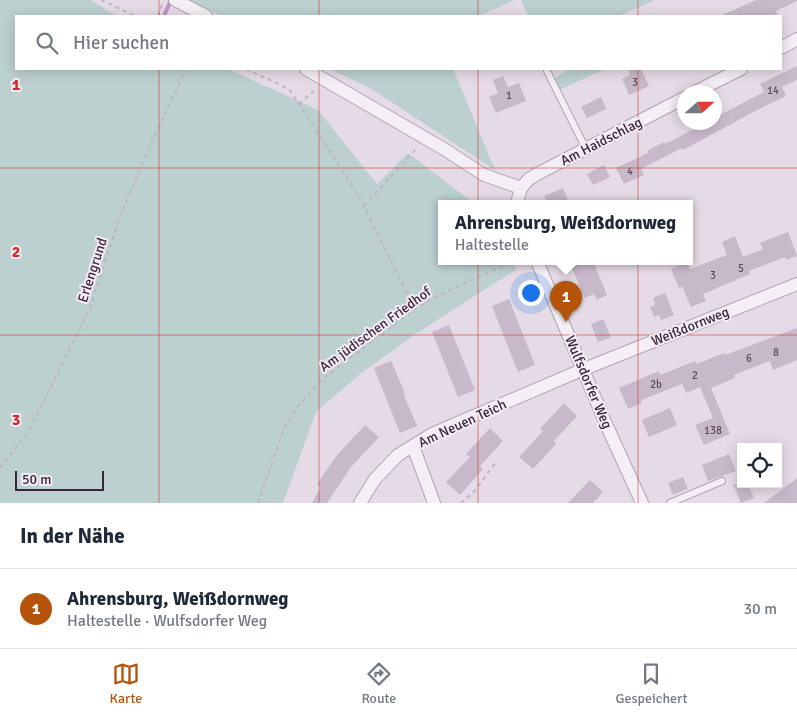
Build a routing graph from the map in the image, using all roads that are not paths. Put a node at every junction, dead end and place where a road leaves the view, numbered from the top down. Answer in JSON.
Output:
{"nodes":[{"id":1,"x":175,"y":0,"type":"edge"},
{"id":2,"x":204,"y":15,"type":"edge"},
{"id":3,"x":797,"y":39,"type":"edge"},
{"id":4,"x":782,"y":47,"type":"edge"},
{"id":5,"x":308,"y":70,"type":"edge"},
{"id":6,"x":739,"y":70,"type":"edge"},
{"id":7,"x":547,"y":72,"type":"dead end"},
{"id":8,"x":709,"y":85,"type":"edge"},
{"id":9,"x":677,"y":102,"type":"edge"},
{"id":10,"x":586,"y":149,"type":"junction"},
{"id":11,"x":521,"y":188,"type":"junction"},
{"id":12,"x":518,"y":200,"type":"edge"},
{"id":13,"x":539,"y":265,"type":"edge"},
{"id":14,"x":797,"y":284,"type":"edge"},
{"id":15,"x":584,"y":369,"type":"junction"},
{"id":16,"x":413,"y":446,"type":"junction"},
{"id":17,"x":722,"y":481,"type":"dead end"},
{"id":18,"x":360,"y":503,"type":"edge"},
{"id":19,"x":434,"y":503,"type":"edge"},
{"id":20,"x":642,"y":503,"type":"edge"},
{"id":21,"x":670,"y":503,"type":"edge"}],
"edges":[{"from":1,"to":2,"type":"street"},
{"from":3,"to":4,"type":"street"},
{"from":5,"to":11,"type":"street"},
{"from":6,"to":8,"type":"street"},
{"from":7,"to":10,"type":"lane"},
{"from":9,"to":10,"type":"street","name":"Am Haidschlag"},
{"from":10,"to":11,"type":"street","name":"Am Haidschlag"},
{"from":11,"to":12,"type":"street"},
{"from":13,"to":15,"type":"street","name":"Wulfsdorfer Weg"},
{"from":14,"to":15,"type":"street","name":"Weißdornweg"},
{"from":15,"to":16,"type":"street","name":"Am Neuen Teich"},
{"from":15,"to":20,"type":"street","name":"Wulfsdorfer Weg"},
{"from":16,"to":18,"type":"street","name":"Am Neuen Teich"},
{"from":16,"to":19,"type":"street"},
{"from":17,"to":21,"type":"lane"}]}
